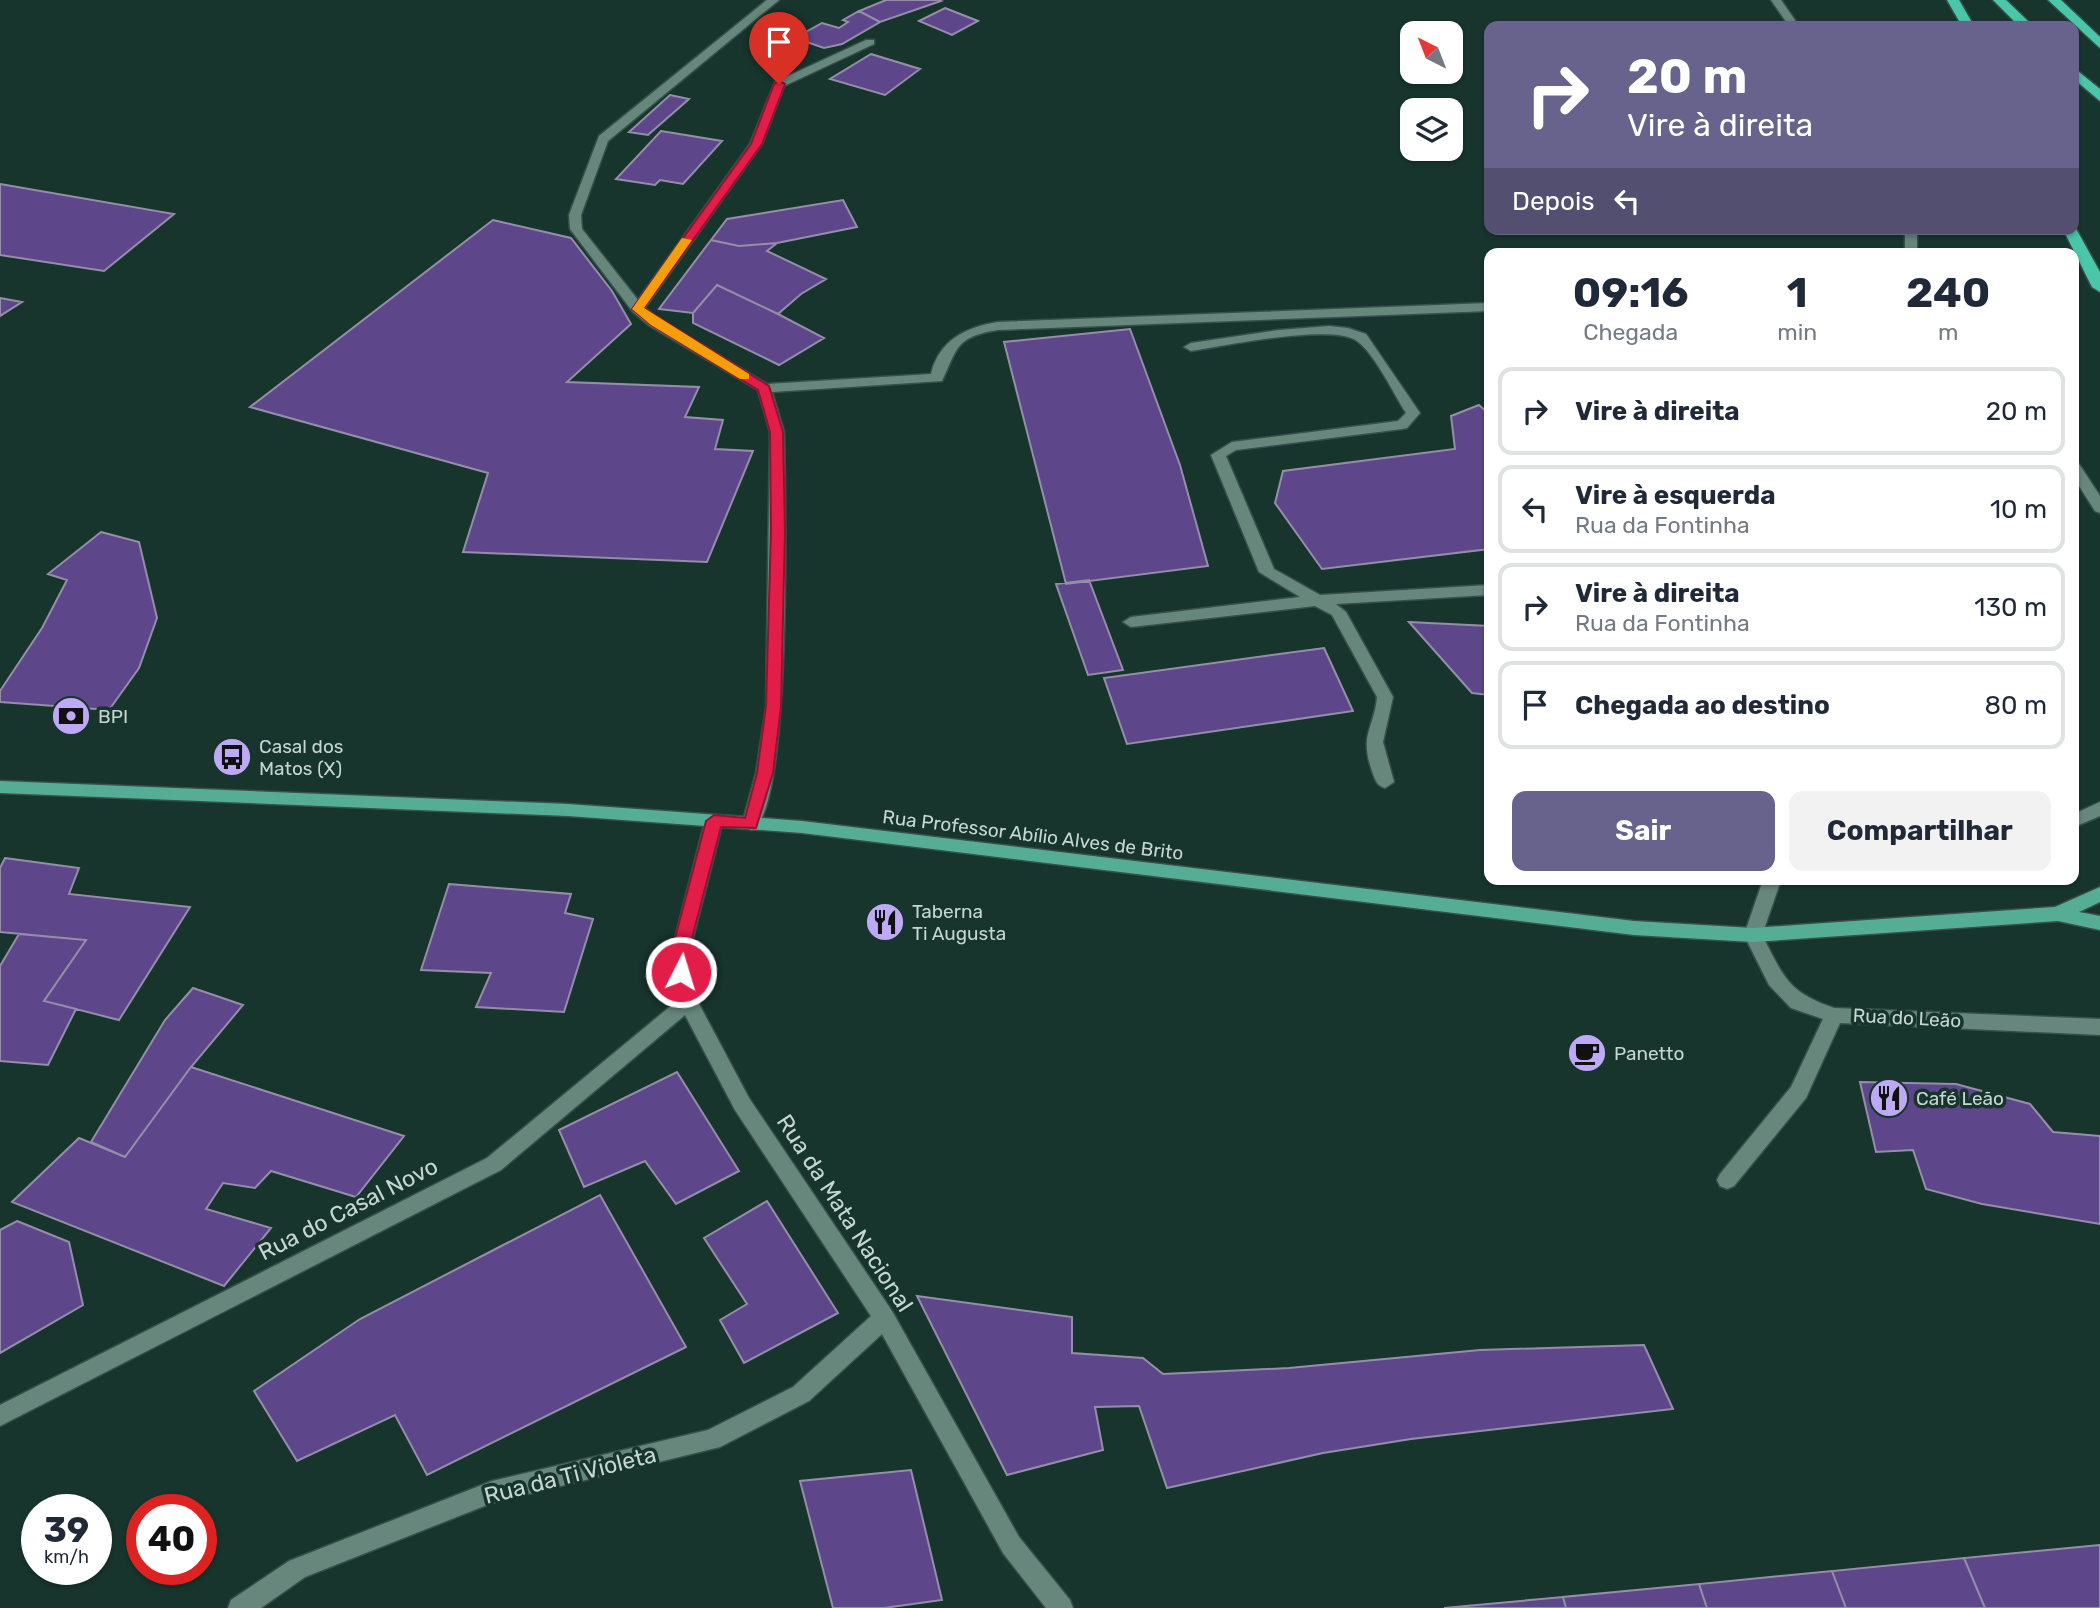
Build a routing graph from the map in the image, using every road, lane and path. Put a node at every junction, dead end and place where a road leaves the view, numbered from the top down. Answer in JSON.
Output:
{"nodes":[{"id":1,"x":774,"y":0,"type":"edge"},
{"id":2,"x":1776,"y":0,"type":"edge"},
{"id":3,"x":1953,"y":0,"type":"edge"},
{"id":4,"x":1999,"y":0,"type":"edge"},
{"id":5,"x":2054,"y":0,"type":"edge"},
{"id":6,"x":1791,"y":21,"type":"edge"},
{"id":7,"x":1965,"y":21,"type":"edge"},
{"id":8,"x":2021,"y":21,"type":"edge"},
{"id":9,"x":2076,"y":21,"type":"edge"},
{"id":10,"x":2079,"y":24,"type":"edge"},
{"id":11,"x":870,"y":42,"type":"dead end"},
{"id":12,"x":2100,"y":44,"type":"edge"},
{"id":13,"x":2079,"y":77,"type":"edge"},
{"id":14,"x":2100,"y":97,"type":"edge"},
{"id":15,"x":2073,"y":235,"type":"edge"},
{"id":16,"x":2100,"y":287,"type":"edge"},
{"id":17,"x":1484,"y":307,"type":"edge"},
{"id":18,"x":638,"y":309,"type":"junction"},
{"id":19,"x":1191,"y":348,"type":"dead end"},
{"id":20,"x":764,"y":388,"type":"junction"},
{"id":21,"x":2079,"y":475,"type":"edge"},
{"id":22,"x":2100,"y":508,"type":"edge"},
{"id":23,"x":1484,"y":590,"type":"edge"},
{"id":24,"x":1319,"y":600,"type":"junction"},
{"id":25,"x":1131,"y":622,"type":"dead end"},
{"id":26,"x":1385,"y":782,"type":"dead end"},
{"id":27,"x":0,"y":787,"type":"edge"},
{"id":28,"x":2100,"y":807,"type":"edge"},
{"id":29,"x":2079,"y":818,"type":"edge"},
{"id":30,"x":714,"y":821,"type":"junction"},
{"id":31,"x":751,"y":824,"type":"junction"},
{"id":32,"x":1770,"y":885,"type":"edge"},
{"id":33,"x":2100,"y":894,"type":"edge"},
{"id":34,"x":2058,"y":914,"type":"junction"},
{"id":35,"x":2100,"y":923,"type":"edge"},
{"id":36,"x":1753,"y":935,"type":"junction"},
{"id":37,"x":688,"y":1002,"type":"junction"},
{"id":38,"x":1834,"y":1015,"type":"junction"},
{"id":39,"x":2100,"y":1027,"type":"edge"},
{"id":40,"x":1727,"y":1180,"type":"dead end"},
{"id":41,"x":884,"y":1318,"type":"junction"},
{"id":42,"x":0,"y":1416,"type":"edge"},
{"id":43,"x":240,"y":1608,"type":"edge"},
{"id":44,"x":1061,"y":1608,"type":"edge"}],
"edges":[{"from":1,"to":18,"type":"street"},
{"from":2,"to":6,"type":"street"},
{"from":3,"to":7,"type":"highway"},
{"from":4,"to":8,"type":"highway"},
{"from":5,"to":9,"type":"highway"},
{"from":10,"to":12,"type":"highway"},
{"from":11,"to":18,"type":"street"},
{"from":13,"to":14,"type":"highway"},
{"from":15,"to":16,"type":"highway"},
{"from":17,"to":20,"type":"street"},
{"from":18,"to":20,"type":"street"},
{"from":19,"to":24,"type":"street"},
{"from":20,"to":31,"type":"street"},
{"from":21,"to":22,"type":"street"},
{"from":23,"to":24,"type":"street"},
{"from":24,"to":25,"type":"street"},
{"from":24,"to":26,"type":"street"},
{"from":27,"to":30,"type":"main road","name":"Rua Professor Abílio Alves de Brito"},
{"from":28,"to":29,"type":"street"},
{"from":30,"to":31,"type":"main road","name":"Rua Professor Abílio Alves de Brito"},
{"from":30,"to":37,"type":"street","name":"Rua da Mata Nacional"},
{"from":31,"to":36,"type":"main road","name":"Rua Professor Abílio Alves de Brito"},
{"from":32,"to":36,"type":"street"},
{"from":33,"to":34,"type":"main road","name":"Rua Professor Abílio Alves de Brito"},
{"from":34,"to":35,"type":"main road","name":"Rua Professor Abílio Alves de Brito"},
{"from":34,"to":36,"type":"main road","name":"Rua Professor Abílio Alves de Brito"},
{"from":36,"to":38,"type":"street","name":"Rua do Leão"},
{"from":37,"to":41,"type":"street","name":"Rua da Mata Nacional"},
{"from":37,"to":42,"type":"street","name":"Rua do Casal Novo"},
{"from":38,"to":39,"type":"street","name":"Rua do Leão"},
{"from":38,"to":40,"type":"street"},
{"from":41,"to":43,"type":"street","name":"Rua da Ti Violeta"},
{"from":41,"to":44,"type":"street","name":"Rua da Mata Nacional"}]}
